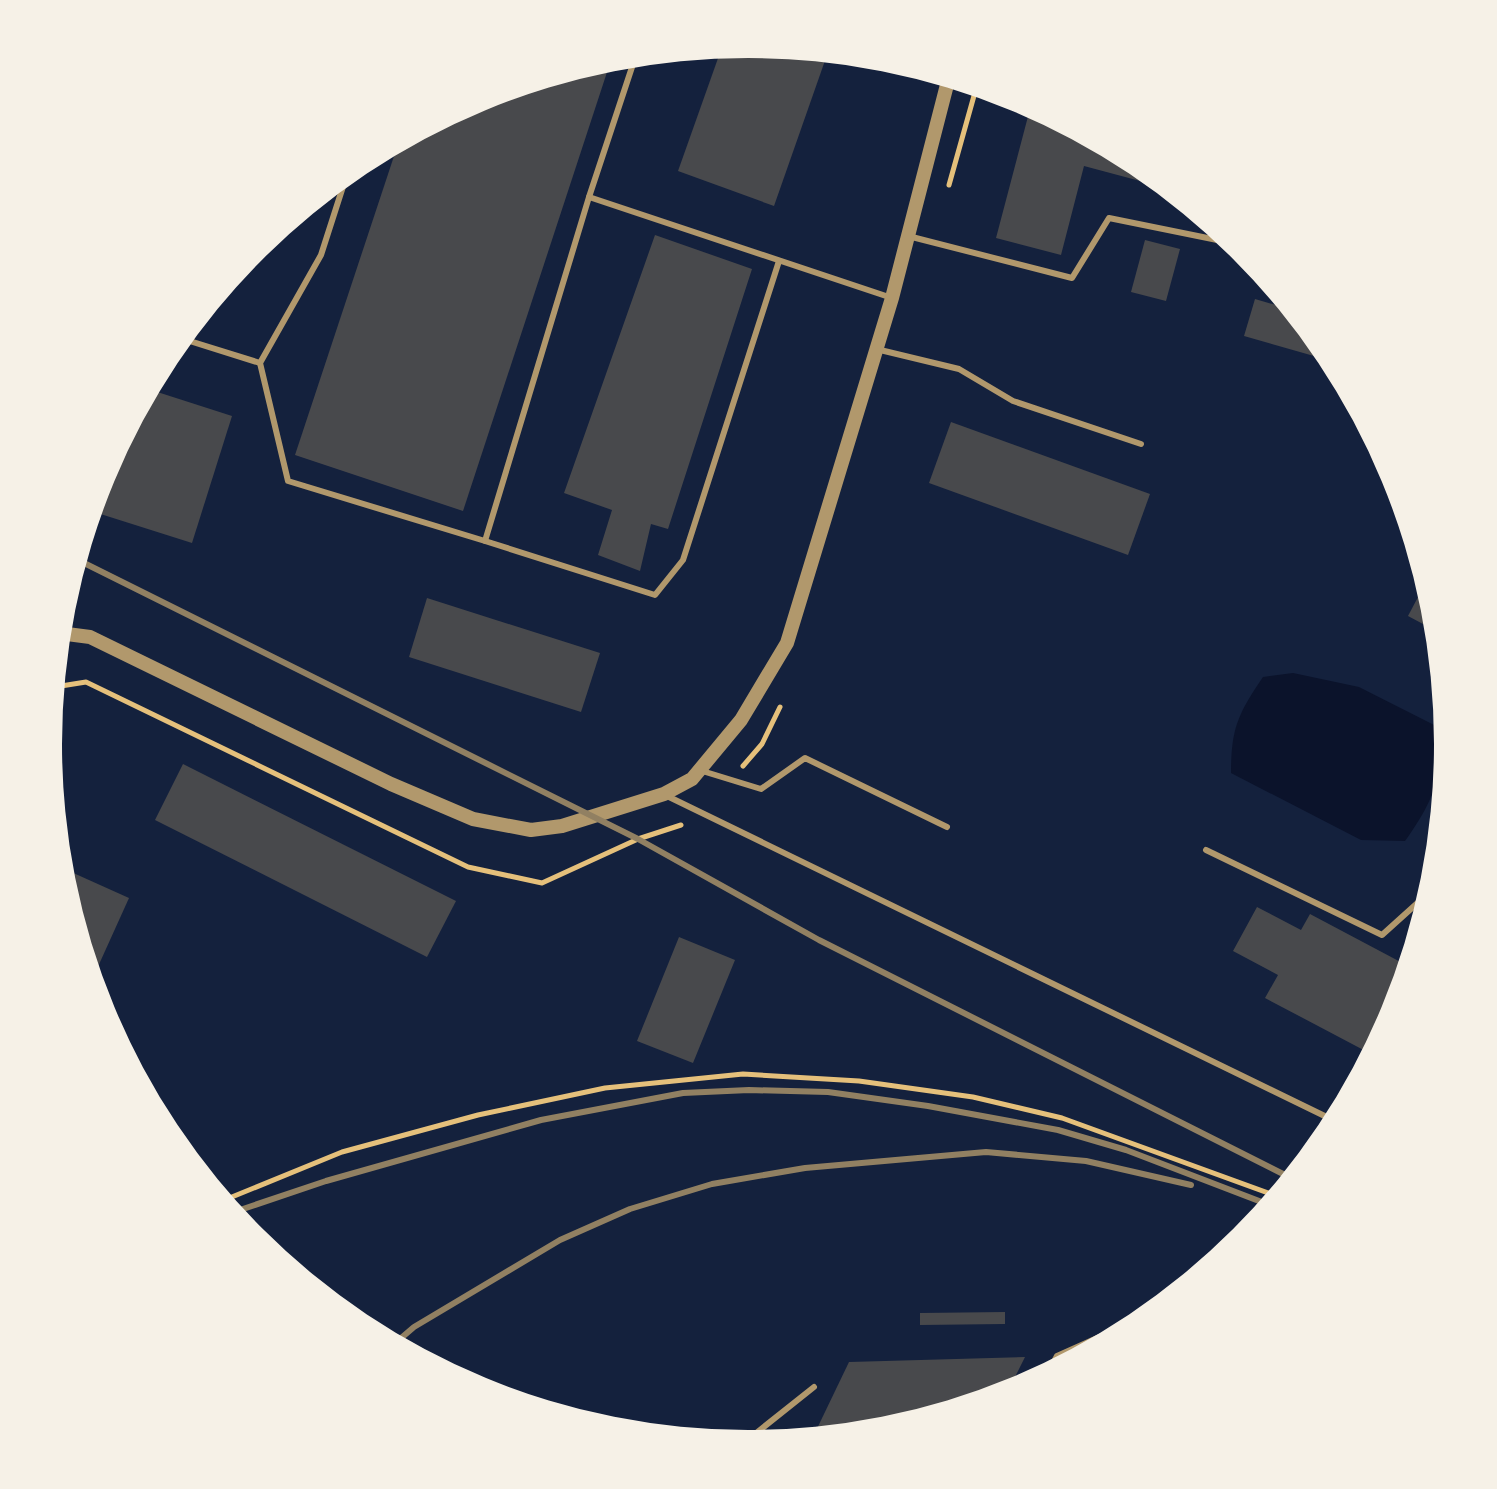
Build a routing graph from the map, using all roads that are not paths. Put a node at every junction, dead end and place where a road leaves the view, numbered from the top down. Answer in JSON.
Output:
{"nodes":[{"id":1,"x":632,"y":68,"type":"edge"},
{"id":2,"x":946,"y":87,"type":"edge"},
{"id":3,"x":341,"y":193,"type":"edge"},
{"id":4,"x":589,"y":197,"type":"junction"},
{"id":5,"x":908,"y":236,"type":"junction"},
{"id":6,"x":1213,"y":239,"type":"edge"},
{"id":7,"x":779,"y":261,"type":"junction"},
{"id":8,"x":892,"y":298,"type":"junction"},
{"id":9,"x":193,"y":342,"type":"edge"},
{"id":10,"x":876,"y":349,"type":"junction"},
{"id":11,"x":260,"y":363,"type":"junction"},
{"id":12,"x":1141,"y":444,"type":"dead end"},
{"id":13,"x":485,"y":541,"type":"junction"},
{"id":14,"x":71,"y":635,"type":"edge"},
{"id":15,"x":699,"y":770,"type":"junction"},
{"id":16,"x":664,"y":794,"type":"junction"},
{"id":17,"x":947,"y":827,"type":"dead end"},
{"id":18,"x":1206,"y":850,"type":"dead end"},
{"id":19,"x":1416,"y":904,"type":"edge"},
{"id":20,"x":1325,"y":1116,"type":"edge"},
{"id":21,"x":1075,"y":1348,"type":"edge"},
{"id":22,"x":1056,"y":1358,"type":"edge"},
{"id":23,"x":814,"y":1387,"type":"dead end"},
{"id":24,"x":759,"y":1431,"type":"edge"}],
"edges":[{"from":1,"to":4,"type":"lane"},
{"from":2,"to":5,"type":"street"},
{"from":3,"to":11,"type":"lane"},
{"from":4,"to":7,"type":"lane"},
{"from":4,"to":13,"type":"lane"},
{"from":5,"to":6,"type":"lane"},
{"from":5,"to":8,"type":"street"},
{"from":7,"to":8,"type":"lane"},
{"from":7,"to":13,"type":"lane"},
{"from":8,"to":10,"type":"street"},
{"from":9,"to":11,"type":"lane"},
{"from":10,"to":12,"type":"lane"},
{"from":10,"to":15,"type":"street"},
{"from":11,"to":13,"type":"lane"},
{"from":14,"to":16,"type":"street"},
{"from":15,"to":16,"type":"street"},
{"from":15,"to":17,"type":"lane"},
{"from":16,"to":20,"type":"lane"},
{"from":18,"to":19,"type":"lane"},
{"from":21,"to":22,"type":"lane"},
{"from":23,"to":24,"type":"lane"}]}
